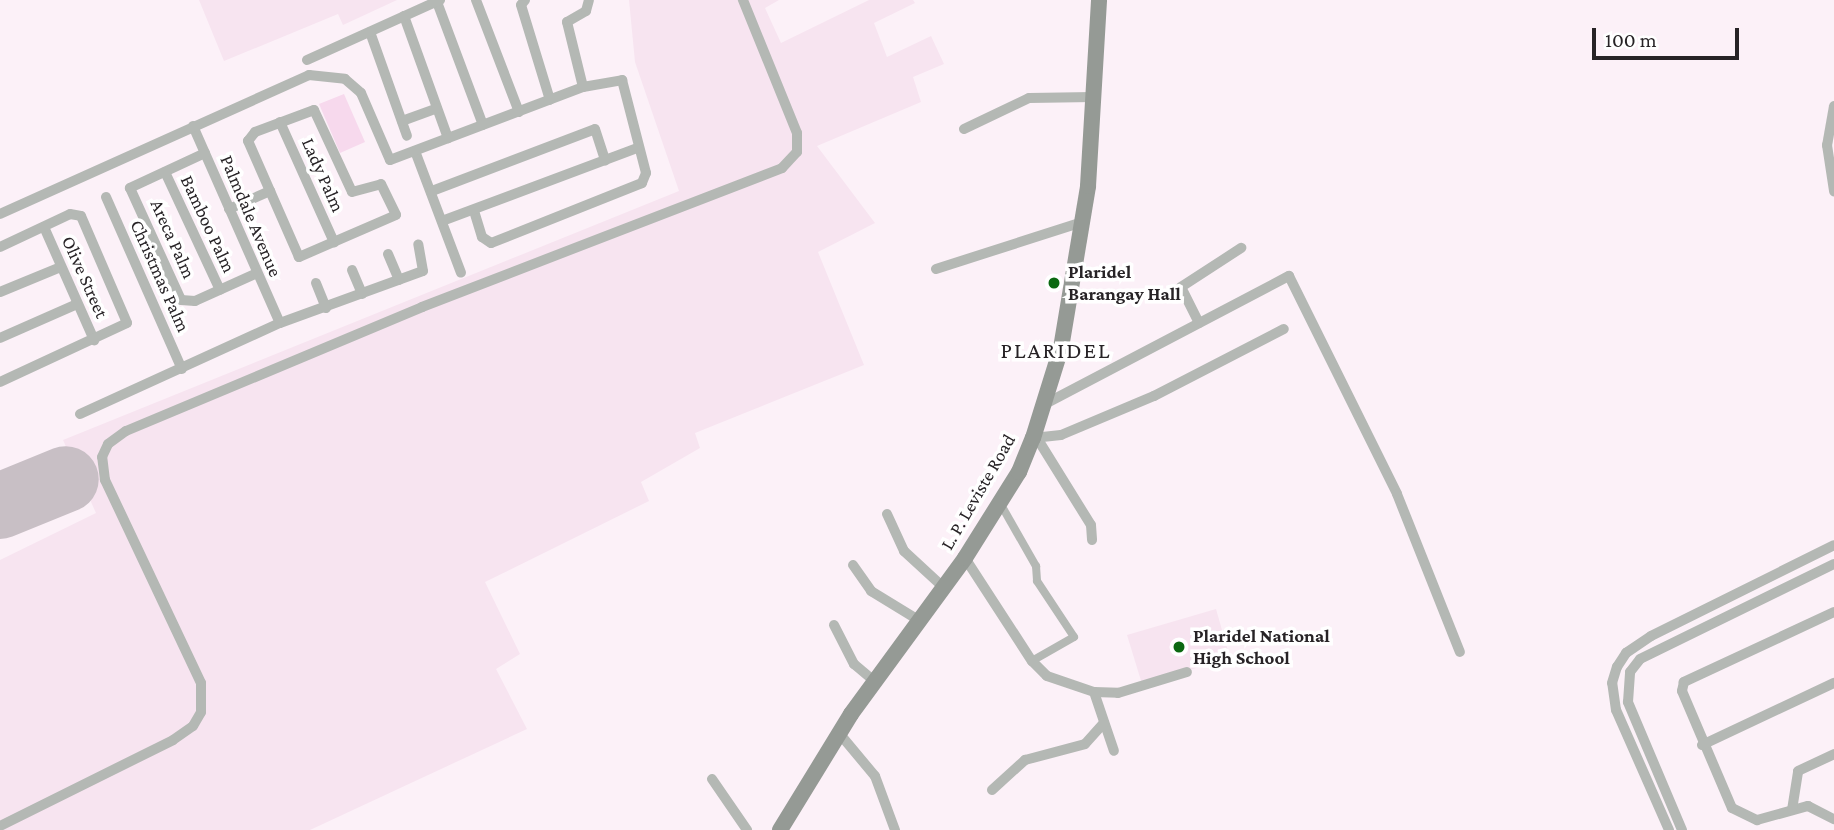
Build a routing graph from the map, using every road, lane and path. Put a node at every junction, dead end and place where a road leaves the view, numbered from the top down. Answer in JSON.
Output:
{"nodes":[{"id":1,"x":476,"y":0,"type":"edge"},
{"id":2,"x":525,"y":0,"type":"edge"},
{"id":3,"x":589,"y":0,"type":"edge"},
{"id":4,"x":743,"y":0,"type":"edge"},
{"id":5,"x":1099,"y":0,"type":"edge"},
{"id":6,"x":439,"y":1,"type":"edge"},
{"id":7,"x":404,"y":16,"type":"junction"},
{"id":8,"x":370,"y":33,"type":"junction"},
{"id":9,"x":307,"y":60,"type":"dead end"},
{"id":10,"x":583,"y":87,"type":"junction"},
{"id":11,"x":1093,"y":97,"type":"junction"},
{"id":12,"x":550,"y":100,"type":"junction"},
{"id":13,"x":1834,"y":106,"type":"edge"},
{"id":14,"x":437,"y":108,"type":"junction"},
{"id":15,"x":519,"y":111,"type":"junction"},
{"id":16,"x":402,"y":121,"type":"junction"},
{"id":17,"x":280,"y":122,"type":"junction"},
{"id":18,"x":483,"y":125,"type":"junction"},
{"id":19,"x":193,"y":126,"type":"junction"},
{"id":20,"x":964,"y":129,"type":"dead end"},
{"id":21,"x":407,"y":136,"type":"dead end"},
{"id":22,"x":448,"y":138,"type":"junction"},
{"id":23,"x":637,"y":148,"type":"junction"},
{"id":24,"x":415,"y":151,"type":"junction"},
{"id":25,"x":205,"y":153,"type":"junction"},
{"id":26,"x":605,"y":160,"type":"junction"},
{"id":27,"x":165,"y":172,"type":"junction"},
{"id":28,"x":270,"y":191,"type":"junction"},
{"id":29,"x":432,"y":191,"type":"junction"},
{"id":30,"x":1834,"y":191,"type":"edge"},
{"id":31,"x":106,"y":197,"type":"dead end"},
{"id":32,"x":229,"y":209,"type":"junction"},
{"id":33,"x":474,"y":210,"type":"junction"},
{"id":34,"x":0,"y":214,"type":"edge"},
{"id":35,"x":442,"y":221,"type":"junction"},
{"id":36,"x":1082,"y":222,"type":"junction"},
{"id":37,"x":44,"y":227,"type":"junction"},
{"id":38,"x":334,"y":242,"type":"junction"},
{"id":39,"x":418,"y":244,"type":"dead end"},
{"id":40,"x":0,"y":247,"type":"edge"},
{"id":41,"x":1241,"y":248,"type":"dead end"},
{"id":42,"x":388,"y":254,"type":"dead end"},
{"id":43,"x":61,"y":267,"type":"junction"},
{"id":44,"x":936,"y":269,"type":"dead end"},
{"id":45,"x":352,"y":270,"type":"dead end"},
{"id":46,"x":257,"y":273,"type":"junction"},
{"id":47,"x":461,"y":273,"type":"dead end"},
{"id":48,"x":399,"y":280,"type":"junction"},
{"id":49,"x":316,"y":283,"type":"dead end"},
{"id":50,"x":220,"y":290,"type":"junction"},
{"id":51,"x":0,"y":292,"type":"edge"},
{"id":52,"x":362,"y":294,"type":"junction"},
{"id":53,"x":78,"y":304,"type":"junction"},
{"id":54,"x":326,"y":308,"type":"junction"},
{"id":55,"x":279,"y":322,"type":"junction"},
{"id":56,"x":1199,"y":323,"type":"junction"},
{"id":57,"x":1284,"y":328,"type":"dead end"},
{"id":58,"x":0,"y":338,"type":"edge"},
{"id":59,"x":94,"y":341,"type":"junction"},
{"id":60,"x":182,"y":369,"type":"junction"},
{"id":61,"x":0,"y":382,"type":"edge"},
{"id":62,"x":1043,"y":405,"type":"junction"},
{"id":63,"x":80,"y":414,"type":"dead end"},
{"id":64,"x":1035,"y":438,"type":"junction"},
{"id":65,"x":1000,"y":503,"type":"junction"},
{"id":66,"x":887,"y":513,"type":"dead end"},
{"id":67,"x":1092,"y":540,"type":"dead end"},
{"id":68,"x":1834,"y":545,"type":"edge"},
{"id":69,"x":965,"y":558,"type":"junction"},
{"id":70,"x":1834,"y":564,"type":"edge"},
{"id":71,"x":853,"y":565,"type":"dead end"},
{"id":72,"x":943,"y":587,"type":"junction"},
{"id":73,"x":1834,"y":612,"type":"edge"},
{"id":74,"x":920,"y":621,"type":"junction"},
{"id":75,"x":834,"y":625,"type":"dead end"},
{"id":76,"x":1460,"y":652,"type":"dead end"},
{"id":77,"x":1032,"y":661,"type":"junction"},
{"id":78,"x":1187,"y":672,"type":"dead end"},
{"id":79,"x":874,"y":681,"type":"junction"},
{"id":80,"x":1834,"y":683,"type":"edge"},
{"id":81,"x":1094,"y":692,"type":"junction"},
{"id":82,"x":1104,"y":723,"type":"junction"},
{"id":83,"x":839,"y":733,"type":"junction"},
{"id":84,"x":1702,"y":745,"type":"junction"},
{"id":85,"x":1114,"y":751,"type":"dead end"},
{"id":86,"x":1834,"y":754,"type":"edge"},
{"id":87,"x":712,"y":779,"type":"dead end"},
{"id":88,"x":992,"y":790,"type":"dead end"},
{"id":89,"x":1792,"y":810,"type":"junction"},
{"id":90,"x":1834,"y":819,"type":"edge"},
{"id":91,"x":0,"y":825,"type":"edge"},
{"id":92,"x":747,"y":830,"type":"edge"},
{"id":93,"x":780,"y":830,"type":"edge"},
{"id":94,"x":895,"y":830,"type":"edge"},
{"id":95,"x":1669,"y":830,"type":"edge"},
{"id":96,"x":1682,"y":830,"type":"edge"}],
"edges":[{"from":1,"to":15,"type":"street"},
{"from":2,"to":12,"type":"street"},
{"from":3,"to":10,"type":"street"},
{"from":4,"to":91,"type":"street"},
{"from":5,"to":11,"type":"main road","name":"L. P. Leviste Road"},
{"from":6,"to":7,"type":"street"},
{"from":6,"to":18,"type":"street"},
{"from":7,"to":8,"type":"street"},
{"from":7,"to":14,"type":"street"},
{"from":8,"to":9,"type":"street"},
{"from":8,"to":16,"type":"street"},
{"from":10,"to":12,"type":"street"},
{"from":10,"to":23,"type":"street"},
{"from":11,"to":20,"type":"street"},
{"from":11,"to":36,"type":"main road","name":"L. P. Leviste Road"},
{"from":12,"to":15,"type":"street"},
{"from":13,"to":30,"type":"street"},
{"from":14,"to":16,"type":"street"},
{"from":14,"to":22,"type":"street"},
{"from":15,"to":18,"type":"street"},
{"from":16,"to":21,"type":"street"},
{"from":17,"to":28,"type":"street"},
{"from":17,"to":38,"type":"street","name":"Lady Palm"},
{"from":17,"to":38,"type":"street"},
{"from":18,"to":22,"type":"street"},
{"from":19,"to":24,"type":"street"},
{"from":19,"to":25,"type":"street","name":"Palmdale Avenue"},
{"from":19,"to":34,"type":"street"},
{"from":22,"to":24,"type":"street"},
{"from":23,"to":26,"type":"street"},
{"from":23,"to":33,"type":"street"},
{"from":24,"to":29,"type":"street"},
{"from":25,"to":27,"type":"street"},
{"from":25,"to":32,"type":"street","name":"Palmdale Avenue"},
{"from":26,"to":29,"type":"street"},
{"from":26,"to":33,"type":"street"},
{"from":27,"to":50,"type":"street","name":"Bamboo Palm"},
{"from":27,"to":50,"type":"street","name":"Areca Palm"},
{"from":28,"to":32,"type":"street"},
{"from":28,"to":38,"type":"street"},
{"from":29,"to":35,"type":"street"},
{"from":31,"to":60,"type":"street","name":"Christmas Palm"},
{"from":32,"to":46,"type":"street","name":"Palmdale Avenue"},
{"from":33,"to":35,"type":"street"},
{"from":35,"to":47,"type":"street"},
{"from":36,"to":44,"type":"street"},
{"from":36,"to":62,"type":"main road","name":"L. P. Leviste Road"},
{"from":37,"to":40,"type":"street"},
{"from":37,"to":43,"type":"street","name":"Olive Street"},
{"from":37,"to":59,"type":"street"},
{"from":39,"to":48,"type":"street"},
{"from":41,"to":56,"type":"street"},
{"from":42,"to":48,"type":"street"},
{"from":43,"to":51,"type":"street"},
{"from":43,"to":53,"type":"street","name":"Olive Street"},
{"from":45,"to":52,"type":"street"},
{"from":46,"to":50,"type":"street"},
{"from":46,"to":55,"type":"street","name":"Palmdale Avenue"},
{"from":48,"to":52,"type":"street"},
{"from":49,"to":54,"type":"street"},
{"from":52,"to":54,"type":"street"},
{"from":53,"to":58,"type":"street"},
{"from":53,"to":59,"type":"street","name":"Olive Street"},
{"from":54,"to":55,"type":"street"},
{"from":55,"to":60,"type":"street"},
{"from":56,"to":62,"type":"street"},
{"from":56,"to":76,"type":"street"},
{"from":57,"to":64,"type":"street"},
{"from":59,"to":61,"type":"street"},
{"from":60,"to":63,"type":"street"},
{"from":62,"to":64,"type":"main road","name":"L. P. Leviste Road"},
{"from":64,"to":65,"type":"main road","name":"L. P. Leviste Road"},
{"from":64,"to":67,"type":"street"},
{"from":65,"to":69,"type":"main road","name":"L. P. Leviste Road"},
{"from":65,"to":77,"type":"street"},
{"from":66,"to":72,"type":"street"},
{"from":68,"to":95,"type":"street"},
{"from":69,"to":72,"type":"main road","name":"L. P. Leviste Road"},
{"from":69,"to":77,"type":"street"},
{"from":70,"to":96,"type":"street"},
{"from":71,"to":74,"type":"street"},
{"from":72,"to":74,"type":"main road","name":"L. P. Leviste Road"},
{"from":73,"to":84,"type":"street"},
{"from":74,"to":79,"type":"main road","name":"L. P. Leviste Road"},
{"from":75,"to":79,"type":"street"},
{"from":77,"to":81,"type":"street"},
{"from":78,"to":81,"type":"street"},
{"from":79,"to":83,"type":"main road","name":"L. P. Leviste Road"},
{"from":80,"to":84,"type":"street"},
{"from":81,"to":82,"type":"street"},
{"from":82,"to":85,"type":"street"},
{"from":82,"to":88,"type":"street"},
{"from":83,"to":93,"type":"main road","name":"L. P. Leviste Road"},
{"from":83,"to":94,"type":"street"},
{"from":84,"to":89,"type":"street"},
{"from":86,"to":89,"type":"street"},
{"from":87,"to":92,"type":"street"},
{"from":89,"to":90,"type":"street"}]}
